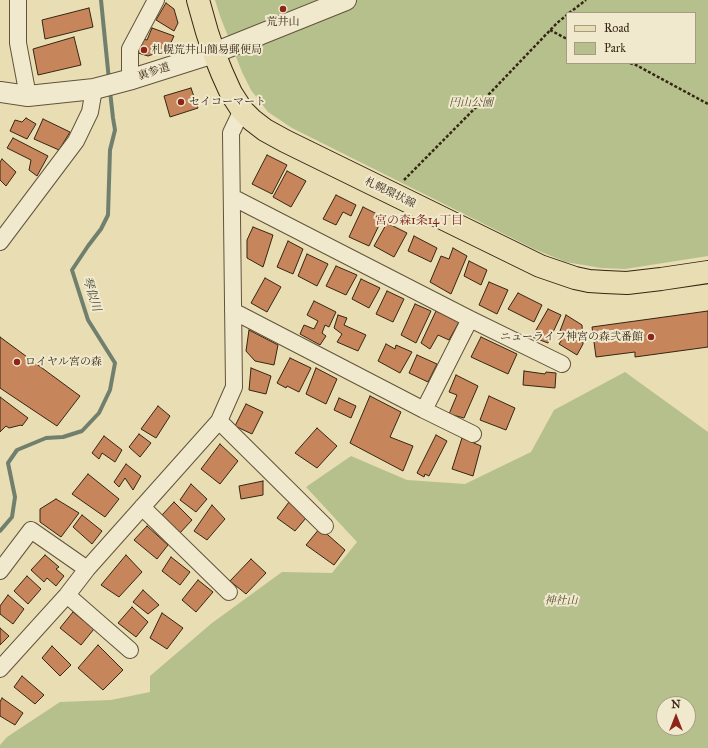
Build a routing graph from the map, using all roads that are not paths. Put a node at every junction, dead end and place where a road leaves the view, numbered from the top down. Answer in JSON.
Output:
{"nodes":[{"id":1,"x":18,"y":0,"type":"edge"},
{"id":2,"x":156,"y":0,"type":"edge"},
{"id":3,"x":198,"y":0,"type":"edge"},
{"id":4,"x":346,"y":0,"type":"edge"},
{"id":5,"x":214,"y":52,"type":"junction"},
{"id":6,"x":132,"y":79,"type":"junction"},
{"id":7,"x":94,"y":89,"type":"junction"},
{"id":8,"x":0,"y":92,"type":"edge"},
{"id":9,"x":28,"y":96,"type":"junction"},
{"id":10,"x":242,"y":110,"type":"junction"},
{"id":11,"x":232,"y":197,"type":"junction"},
{"id":12,"x":0,"y":242,"type":"edge"},
{"id":13,"x":708,"y":272,"type":"edge"},
{"id":14,"x":233,"y":312,"type":"junction"},
{"id":15,"x":470,"y":319,"type":"junction"},
{"id":16,"x":562,"y":364,"type":"dead end"},
{"id":17,"x":424,"y":410,"type":"junction"},
{"id":18,"x":219,"y":422,"type":"junction"},
{"id":19,"x":473,"y":434,"type":"dead end"},
{"id":20,"x":142,"y":507,"type":"junction"},
{"id":21,"x":325,"y":526,"type":"dead end"},
{"id":22,"x":87,"y":569,"type":"junction"},
{"id":23,"x":0,"y":571,"type":"edge"},
{"id":24,"x":229,"y":592,"type":"dead end"},
{"id":25,"x":67,"y":595,"type":"junction"},
{"id":26,"x":130,"y":650,"type":"dead end"},
{"id":27,"x":0,"y":669,"type":"edge"}],
"edges":[{"from":1,"to":9,"type":"street"},
{"from":2,"to":6,"type":"street"},
{"from":3,"to":5,"type":"main road","name":"札幌環状線"},
{"from":4,"to":5,"type":"street","name":"裏参道"},
{"from":5,"to":6,"type":"street","name":"裏参道"},
{"from":5,"to":10,"type":"main road","name":"札幌環状線"},
{"from":6,"to":7,"type":"street","name":"裏参道"},
{"from":7,"to":9,"type":"street","name":"裏参道"},
{"from":7,"to":12,"type":"street"},
{"from":8,"to":9,"type":"street","name":"裏参道"},
{"from":10,"to":11,"type":"street"},
{"from":10,"to":13,"type":"main road","name":"札幌環状線"},
{"from":11,"to":14,"type":"street"},
{"from":11,"to":15,"type":"street"},
{"from":14,"to":17,"type":"street"},
{"from":14,"to":18,"type":"street"},
{"from":15,"to":16,"type":"street"},
{"from":15,"to":17,"type":"street"},
{"from":17,"to":19,"type":"street"},
{"from":18,"to":20,"type":"street"},
{"from":18,"to":21,"type":"street"},
{"from":20,"to":22,"type":"street"},
{"from":20,"to":24,"type":"street"},
{"from":22,"to":23,"type":"street"},
{"from":22,"to":25,"type":"street"},
{"from":25,"to":26,"type":"street"},
{"from":25,"to":27,"type":"street"}]}
